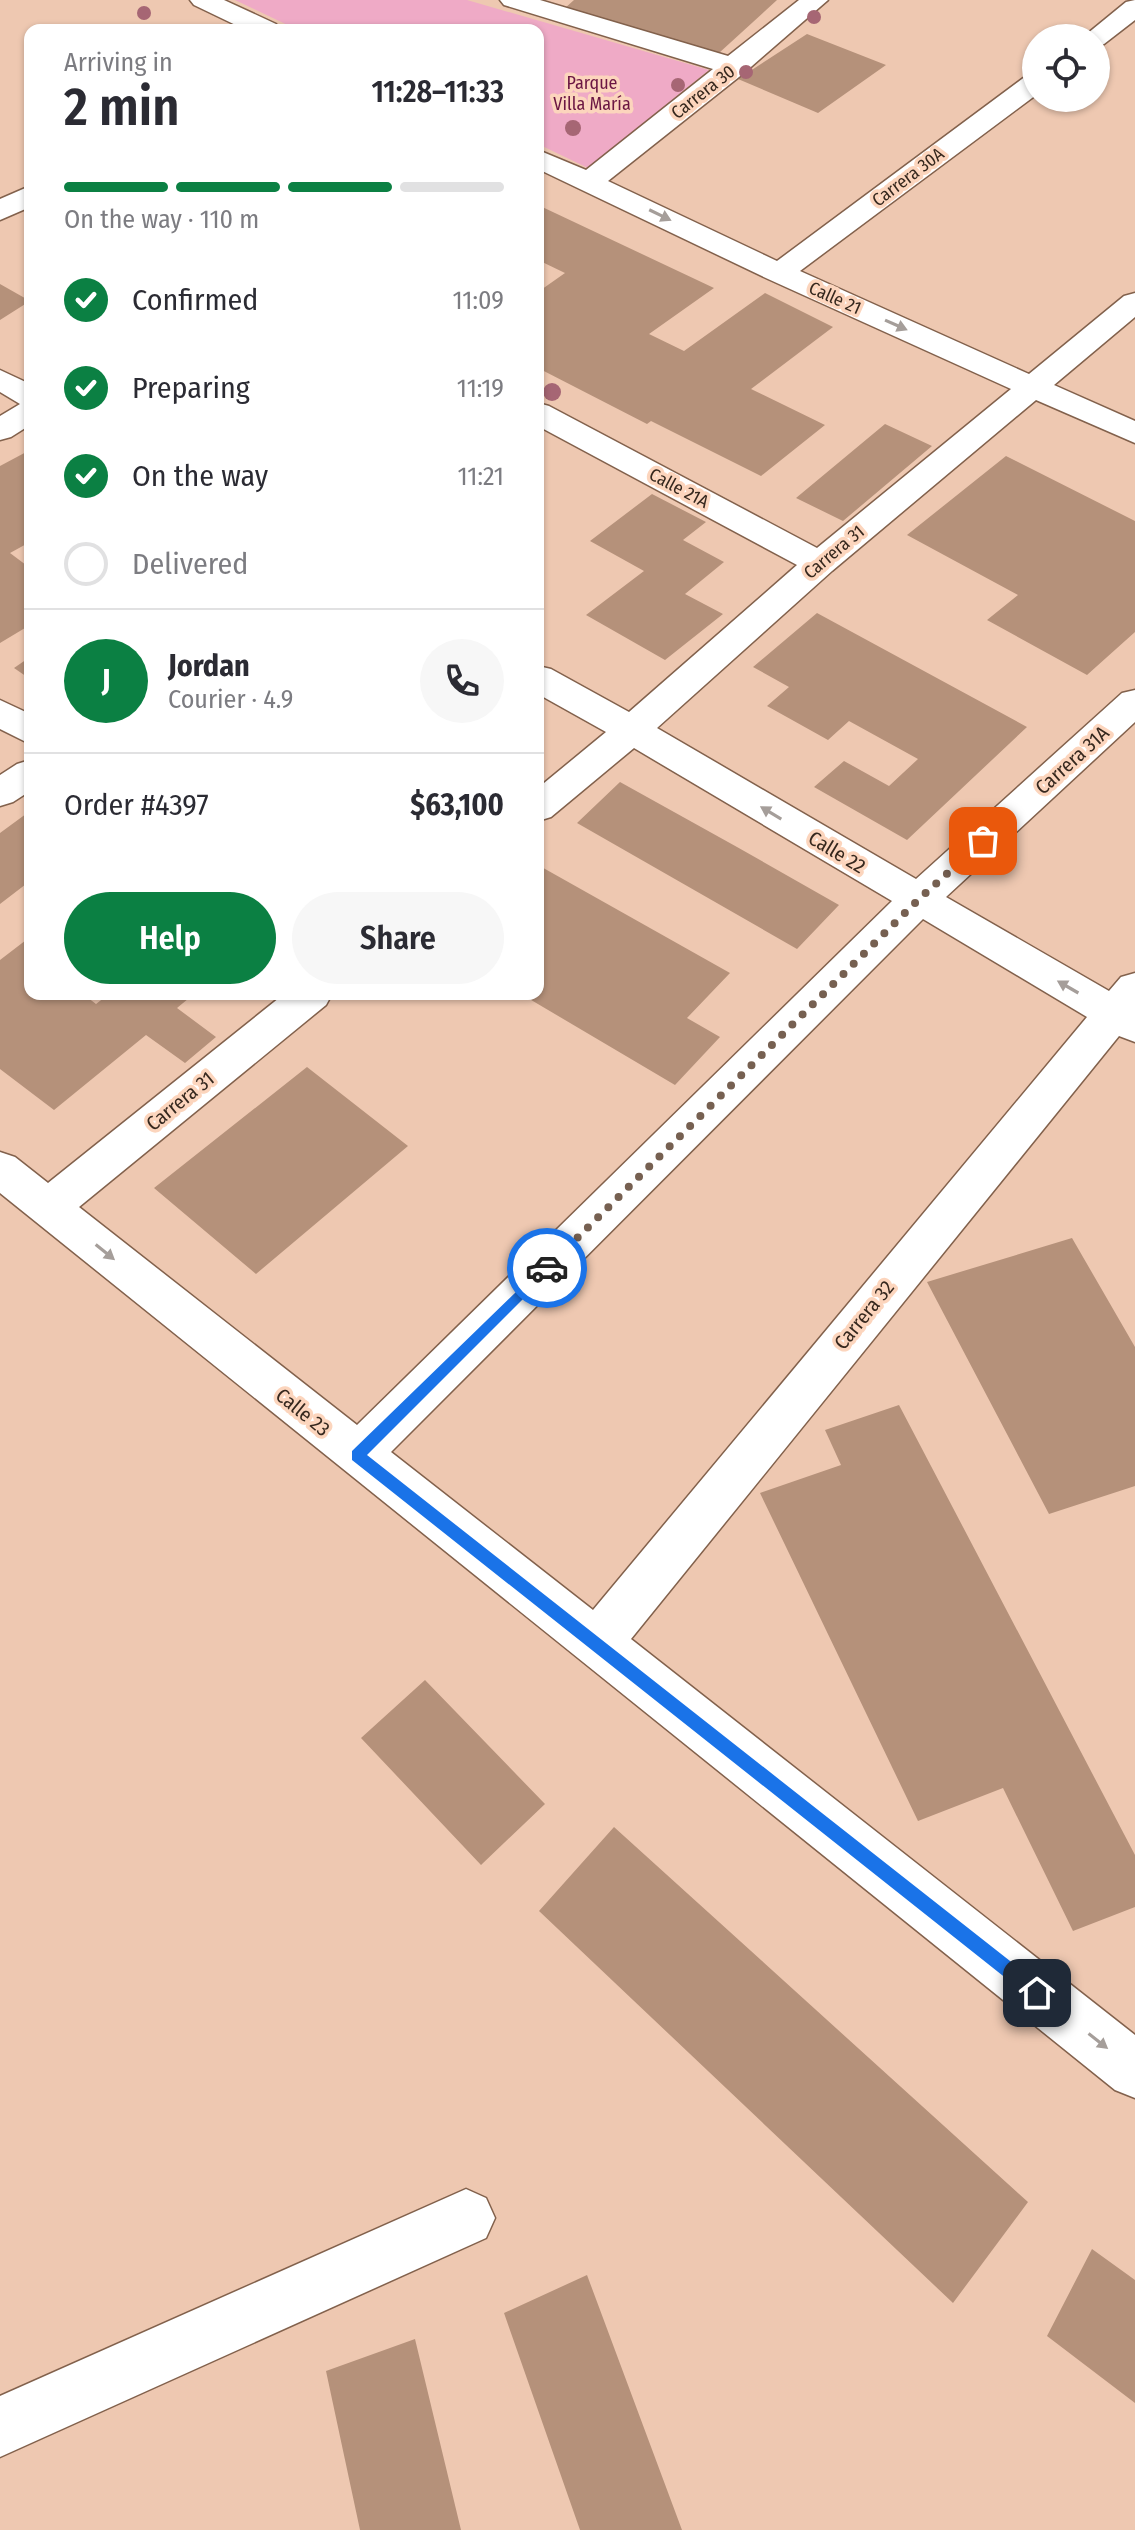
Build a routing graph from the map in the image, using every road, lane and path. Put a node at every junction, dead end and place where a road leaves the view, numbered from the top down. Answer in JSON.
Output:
{"nodes":[{"id":1,"x":203,"y":0,"type":"edge"},
{"id":2,"x":513,"y":0,"type":"edge"},
{"id":3,"x":815,"y":0,"type":"edge"},
{"id":4,"x":1135,"y":8,"type":"edge"},
{"id":5,"x":254,"y":24,"type":"edge"},
{"id":6,"x":1110,"y":27,"type":"edge"},
{"id":7,"x":735,"y":67,"type":"junction"},
{"id":8,"x":1022,"y":92,"type":"edge"},
{"id":9,"x":544,"y":161,"type":"edge"},
{"id":10,"x":590,"y":181,"type":"junction"},
{"id":11,"x":24,"y":198,"type":"edge"},
{"id":12,"x":0,"y":211,"type":"edge"},
{"id":13,"x":779,"y":273,"type":"junction"},
{"id":14,"x":1135,"y":302,"type":"edge"},
{"id":15,"x":0,"y":379,"type":"edge"},
{"id":16,"x":1033,"y":387,"type":"junction"},
{"id":17,"x":24,"y":393,"type":"edge"},
{"id":18,"x":24,"y":415,"type":"edge"},
{"id":19,"x":544,"y":416,"type":"edge"},
{"id":20,"x":0,"y":430,"type":"edge"},
{"id":21,"x":1135,"y":433,"type":"edge"},
{"id":22,"x":820,"y":563,"type":"junction"},
{"id":23,"x":544,"y":681,"type":"edge"},
{"id":24,"x":1135,"y":702,"type":"edge"},
{"id":25,"x":0,"y":712,"type":"edge"},
{"id":26,"x":24,"y":727,"type":"edge"},
{"id":27,"x":632,"y":730,"type":"junction"},
{"id":28,"x":24,"y":777,"type":"edge"},
{"id":29,"x":0,"y":793,"type":"edge"},
{"id":30,"x":544,"y":803,"type":"edge"},
{"id":31,"x":918,"y":900,"type":"junction"},
{"id":32,"x":305,"y":1000,"type":"edge"},
{"id":33,"x":1127,"y":1009,"type":"edge"},
{"id":34,"x":0,"y":1169,"type":"edge"},
{"id":35,"x":49,"y":1207,"type":"junction"},
{"id":36,"x":357,"y":1455,"type":"junction"},
{"id":37,"x":596,"y":1644,"type":"junction"},
{"id":38,"x":1135,"y":2070,"type":"edge"},
{"id":39,"x":466,"y":2218,"type":"dead end"},
{"id":40,"x":0,"y":2427,"type":"edge"}],
"edges":[{"from":1,"to":5,"type":"street"},
{"from":2,"to":7,"type":"street"},
{"from":3,"to":7,"type":"street","name":"Carrera 30"},
{"from":4,"to":6,"type":"street"},
{"from":7,"to":10,"type":"street","name":"Carrera 30"},
{"from":8,"to":13,"type":"street","name":"Carrera 30A"},
{"from":9,"to":10,"type":"street","name":"Calle 21"},
{"from":10,"to":13,"type":"street","name":"Calle 21","one_way":true},
{"from":11,"to":12,"type":"street"},
{"from":13,"to":16,"type":"street","name":"Calle 21","one_way":true},
{"from":14,"to":16,"type":"street","name":"Carrera 31"},
{"from":15,"to":17,"type":"street"},
{"from":16,"to":21,"type":"street","name":"Calle 21"},
{"from":16,"to":22,"type":"street","name":"Carrera 31"},
{"from":18,"to":20,"type":"street"},
{"from":19,"to":22,"type":"street","name":"Calle 21A"},
{"from":22,"to":27,"type":"street","name":"Carrera 31"},
{"from":23,"to":27,"type":"street","name":"Calle 22"},
{"from":24,"to":31,"type":"street","name":"Carrera 31A"},
{"from":25,"to":26,"type":"street"},
{"from":27,"to":30,"type":"street","name":"Carrera 31"},
{"from":31,"to":27,"type":"street","name":"Calle 22","one_way":true},
{"from":28,"to":29,"type":"street"},
{"from":33,"to":31,"type":"street","name":"Calle 22","one_way":true},
{"from":31,"to":36,"type":"street","name":"Carrera 31A"},
{"from":32,"to":35,"type":"street","name":"Carrera 31"},
{"from":33,"to":37,"type":"street","name":"Carrera 32"},
{"from":34,"to":35,"type":"street","name":"Calle 23"},
{"from":35,"to":36,"type":"street","name":"Calle 23","one_way":true},
{"from":36,"to":37,"type":"street","name":"Calle 23"},
{"from":37,"to":38,"type":"street","name":"Calle 23","one_way":true},
{"from":39,"to":40,"type":"street"}]}
